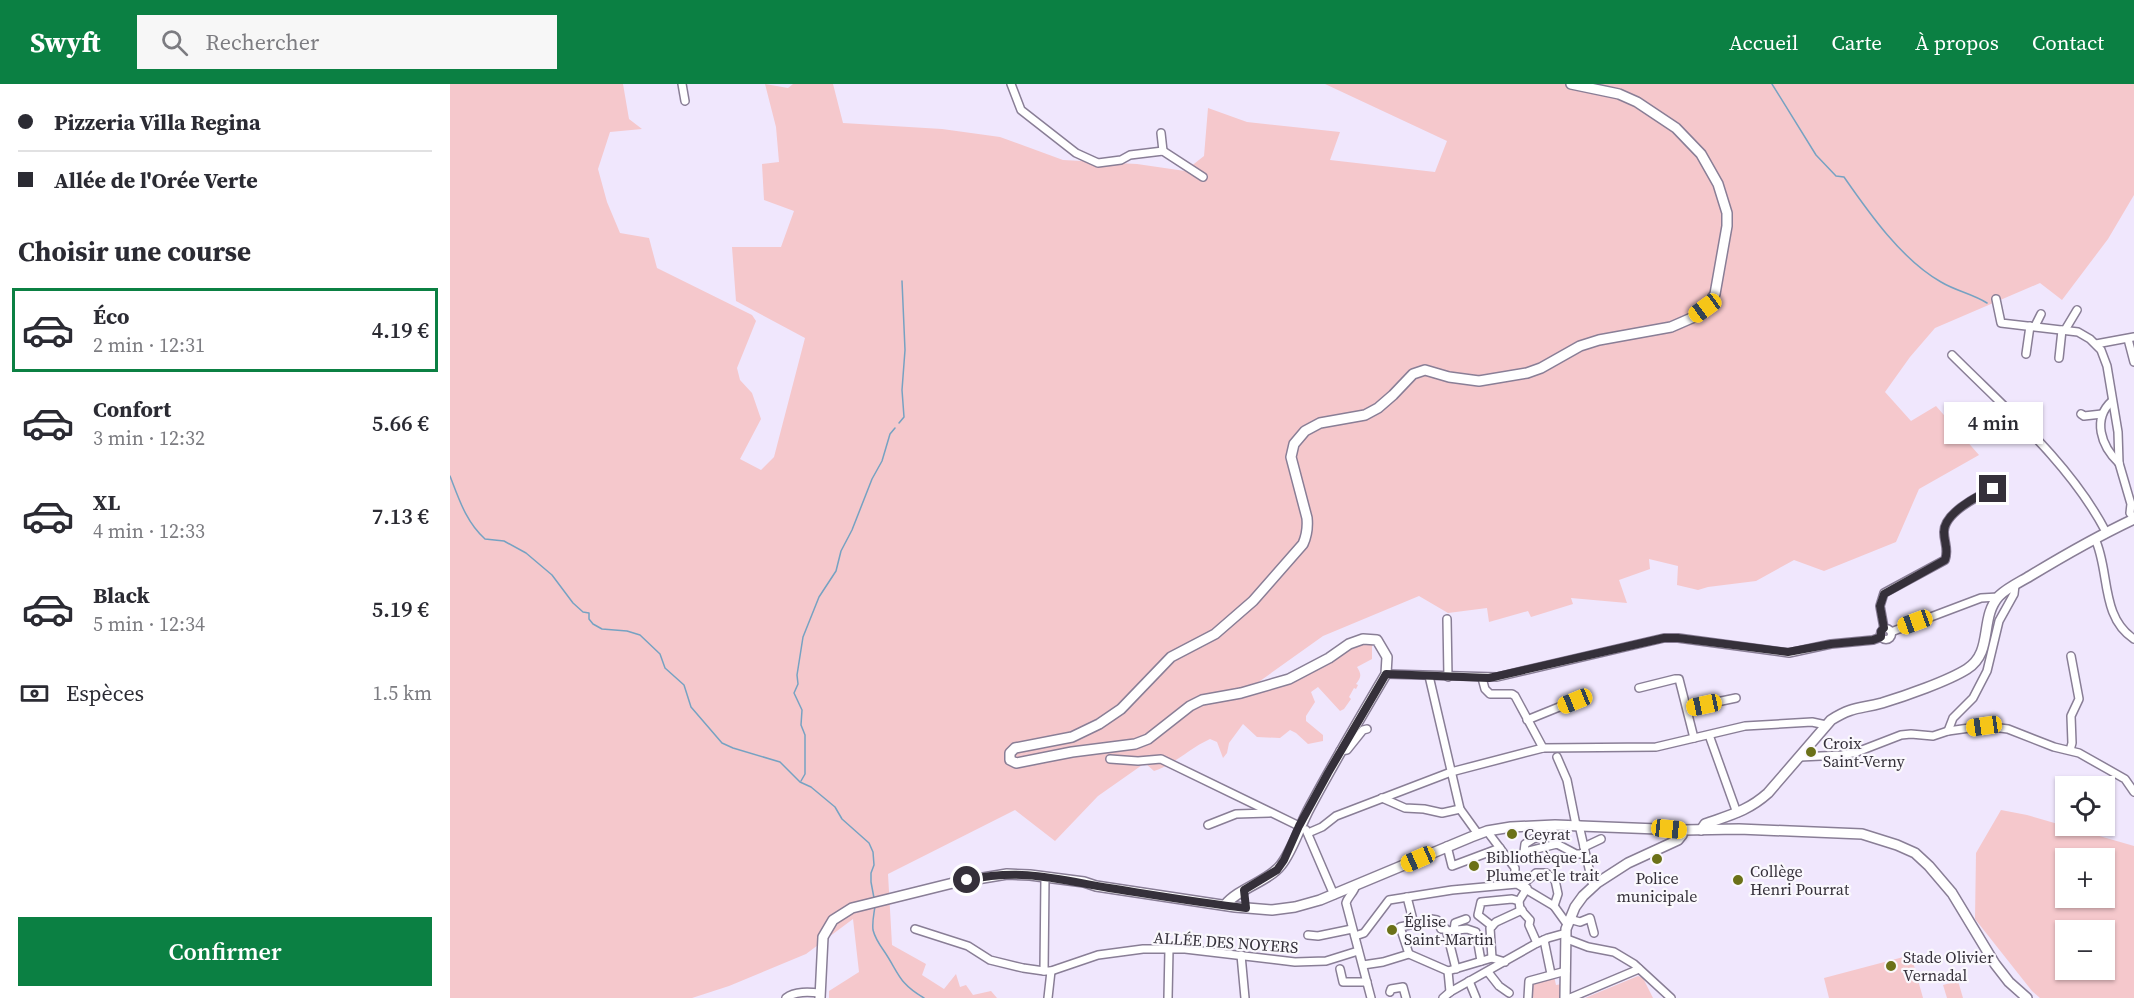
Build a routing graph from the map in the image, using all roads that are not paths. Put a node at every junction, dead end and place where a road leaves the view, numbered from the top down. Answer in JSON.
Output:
{"nodes":[{"id":1,"x":682,"y":84,"type":"edge"},
{"id":2,"x":1011,"y":84,"type":"edge"},
{"id":3,"x":1571,"y":84,"type":"edge"},
{"id":4,"x":685,"y":101,"type":"dead end"},
{"id":5,"x":1161,"y":133,"type":"dead end"},
{"id":6,"x":1163,"y":151,"type":"junction"},
{"id":7,"x":1203,"y":177,"type":"dead end"},
{"id":8,"x":1996,"y":299,"type":"dead end"},
{"id":9,"x":2077,"y":310,"type":"dead end"},
{"id":10,"x":2041,"y":314,"type":"dead end"},
{"id":11,"x":2032,"y":326,"type":"junction"},
{"id":12,"x":2064,"y":330,"type":"junction"},
{"id":13,"x":2131,"y":338,"type":"edge"},
{"id":14,"x":2096,"y":344,"type":"junction"},
{"id":15,"x":2026,"y":354,"type":"dead end"},
{"id":16,"x":1952,"y":355,"type":"dead end"},
{"id":17,"x":2059,"y":358,"type":"dead end"},
{"id":18,"x":2134,"y":362,"type":"edge"},
{"id":19,"x":2112,"y":401,"type":"junction"},
{"id":20,"x":2081,"y":414,"type":"dead end"},
{"id":21,"x":2102,"y":414,"type":"junction"},
{"id":22,"x":2119,"y":463,"type":"junction"},
{"id":23,"x":1993,"y":489,"type":"dead end"},
{"id":24,"x":2132,"y":506,"type":"edge"},
{"id":25,"x":2134,"y":518,"type":"edge"},
{"id":26,"x":2106,"y":532,"type":"junction"},
{"id":27,"x":2095,"y":539,"type":"junction"},
{"id":28,"x":2014,"y":585,"type":"junction"},
{"id":29,"x":1998,"y":597,"type":"junction"},
{"id":30,"x":1975,"y":601,"type":"junction"},
{"id":31,"x":1992,"y":606,"type":"junction"},
{"id":32,"x":1447,"y":619,"type":"dead end"},
{"id":33,"x":1887,"y":630,"type":"junction"},
{"id":34,"x":2134,"y":639,"type":"edge"},
{"id":35,"x":2071,"y":656,"type":"dead end"},
{"id":36,"x":1386,"y":674,"type":"junction"},
{"id":37,"x":1429,"y":676,"type":"junction"},
{"id":38,"x":1448,"y":677,"type":"junction"},
{"id":39,"x":1482,"y":678,"type":"junction"},
{"id":40,"x":1639,"y":688,"type":"dead end"},
{"id":41,"x":1736,"y":698,"type":"dead end"},
{"id":42,"x":1575,"y":701,"type":"dead end"},
{"id":43,"x":1688,"y":708,"type":"junction"},
{"id":44,"x":1527,"y":720,"type":"junction"},
{"id":45,"x":1826,"y":725,"type":"junction"},
{"id":46,"x":1367,"y":729,"type":"dead end"},
{"id":47,"x":1948,"y":731,"type":"junction"},
{"id":48,"x":1709,"y":735,"type":"junction"},
{"id":49,"x":1694,"y":738,"type":"junction"},
{"id":50,"x":1544,"y":748,"type":"junction"},
{"id":51,"x":2070,"y":750,"type":"junction"},
{"id":52,"x":1340,"y":752,"type":"junction"},
{"id":53,"x":1557,"y":757,"type":"dead end"},
{"id":54,"x":1800,"y":757,"type":"junction"},
{"id":55,"x":1110,"y":759,"type":"dead end"},
{"id":56,"x":1451,"y":772,"type":"junction"},
{"id":57,"x":2134,"y":792,"type":"edge"},
{"id":58,"x":1382,"y":798,"type":"junction"},
{"id":59,"x":1460,"y":809,"type":"junction"},
{"id":60,"x":1272,"y":812,"type":"junction"},
{"id":61,"x":1737,"y":813,"type":"junction"},
{"id":62,"x":1300,"y":824,"type":"junction"},
{"id":63,"x":1208,"y":825,"type":"dead end"},
{"id":64,"x":1555,"y":825,"type":"junction"},
{"id":65,"x":1577,"y":825,"type":"junction"},
{"id":66,"x":1683,"y":830,"type":"junction"},
{"id":67,"x":1701,"y":830,"type":"junction"},
{"id":68,"x":1308,"y":833,"type":"junction"},
{"id":69,"x":1482,"y":833,"type":"junction"},
{"id":70,"x":1601,"y":839,"type":"dead end"},
{"id":71,"x":1448,"y":846,"type":"junction"},
{"id":72,"x":1500,"y":848,"type":"junction"},
{"id":73,"x":1585,"y":850,"type":"junction"},
{"id":74,"x":1524,"y":852,"type":"junction"},
{"id":75,"x":1513,"y":865,"type":"junction"},
{"id":76,"x":1045,"y":877,"type":"junction"},
{"id":77,"x":1511,"y":883,"type":"junction"},
{"id":78,"x":1356,"y":885,"type":"junction"},
{"id":79,"x":1489,"y":886,"type":"junction"},
{"id":80,"x":1593,"y":886,"type":"junction"},
{"id":81,"x":1525,"y":887,"type":"junction"},
{"id":82,"x":1244,"y":890,"type":"junction"},
{"id":83,"x":1334,"y":895,"type":"junction"},
{"id":84,"x":1407,"y":897,"type":"junction"},
{"id":85,"x":1490,"y":901,"type":"junction"},
{"id":86,"x":1519,"y":901,"type":"junction"},
{"id":87,"x":1225,"y":905,"type":"junction"},
{"id":88,"x":1554,"y":906,"type":"junction"},
{"id":89,"x":1246,"y":908,"type":"junction"},
{"id":90,"x":1522,"y":910,"type":"junction"},
{"id":91,"x":1466,"y":919,"type":"dead end"},
{"id":92,"x":1414,"y":924,"type":"junction"},
{"id":93,"x":1492,"y":926,"type":"junction"},
{"id":94,"x":915,"y":928,"type":"dead end"},
{"id":95,"x":1567,"y":929,"type":"junction"},
{"id":96,"x":1450,"y":931,"type":"junction"},
{"id":97,"x":1353,"y":933,"type":"junction"},
{"id":98,"x":1594,"y":933,"type":"dead end"},
{"id":99,"x":1308,"y":934,"type":"dead end"},
{"id":100,"x":1540,"y":941,"type":"junction"},
{"id":101,"x":1169,"y":949,"type":"junction"},
{"id":102,"x":1358,"y":951,"type":"junction"},
{"id":103,"x":1409,"y":954,"type":"junction"},
{"id":104,"x":1241,"y":955,"type":"junction"},
{"id":105,"x":1492,"y":958,"type":"junction"},
{"id":106,"x":1481,"y":961,"type":"junction"},
{"id":107,"x":1505,"y":962,"type":"junction"},
{"id":108,"x":1363,"y":965,"type":"junction"},
{"id":109,"x":1340,"y":969,"type":"dead end"},
{"id":110,"x":1639,"y":969,"type":"junction"},
{"id":111,"x":1452,"y":970,"type":"junction"},
{"id":112,"x":1047,"y":971,"type":"junction"},
{"id":113,"x":1566,"y":971,"type":"junction"},
{"id":114,"x":1488,"y":972,"type":"junction"},
{"id":115,"x":1551,"y":974,"type":"junction"},
{"id":116,"x":1469,"y":981,"type":"junction"},
{"id":117,"x":1367,"y":982,"type":"junction"},
{"id":118,"x":1390,"y":992,"type":"dead end"},
{"id":119,"x":1450,"y":992,"type":"junction"},
{"id":120,"x":1509,"y":993,"type":"dead end"},
{"id":121,"x":820,"y":995,"type":"edge"},
{"id":122,"x":786,"y":998,"type":"edge"},
{"id":123,"x":1048,"y":998,"type":"edge"},
{"id":124,"x":1168,"y":998,"type":"edge"},
{"id":125,"x":1245,"y":998,"type":"edge"},
{"id":126,"x":1371,"y":998,"type":"edge"},
{"id":127,"x":1406,"y":998,"type":"edge"},
{"id":128,"x":1443,"y":998,"type":"edge"},
{"id":129,"x":1476,"y":998,"type":"edge"},
{"id":130,"x":1528,"y":998,"type":"edge"},
{"id":131,"x":1565,"y":998,"type":"edge"},
{"id":132,"x":1570,"y":998,"type":"edge"},
{"id":133,"x":1671,"y":998,"type":"edge"},
{"id":134,"x":2027,"y":998,"type":"edge"}],
"edges":[{"from":1,"to":4,"type":"street"},
{"from":2,"to":6,"type":"street"},
{"from":3,"to":36,"type":"street"},
{"from":5,"to":6,"type":"street"},
{"from":6,"to":7,"type":"street"},
{"from":8,"to":11,"type":"street"},
{"from":9,"to":12,"type":"street"},
{"from":10,"to":11,"type":"street"},
{"from":11,"to":12,"type":"street"},
{"from":11,"to":15,"type":"street"},
{"from":12,"to":14,"type":"street"},
{"from":12,"to":17,"type":"street"},
{"from":13,"to":14,"type":"street"},
{"from":13,"to":18,"type":"street"},
{"from":14,"to":19,"type":"street"},
{"from":16,"to":26,"type":"street"},
{"from":19,"to":21,"type":"street"},
{"from":19,"to":22,"type":"street"},
{"from":20,"to":21,"type":"street"},
{"from":21,"to":22,"type":"street"},
{"from":22,"to":24,"type":"street"},
{"from":23,"to":33,"type":"street"},
{"from":24,"to":25,"type":"street"},
{"from":25,"to":26,"type":"street"},
{"from":26,"to":27,"type":"street"},
{"from":27,"to":28,"type":"street"},
{"from":27,"to":34,"type":"street"},
{"from":28,"to":29,"type":"street"},
{"from":28,"to":47,"type":"street"},
{"from":29,"to":30,"type":"street"},
{"from":29,"to":31,"type":"street"},
{"from":30,"to":31,"type":"street"},
{"from":30,"to":33,"type":"street"},
{"from":31,"to":45,"type":"street"},
{"from":32,"to":38,"type":"street"},
{"from":33,"to":39,"type":"street"},
{"from":35,"to":51,"type":"street"},
{"from":36,"to":37,"type":"street"},
{"from":36,"to":52,"type":"street"},
{"from":37,"to":38,"type":"street"},
{"from":37,"to":56,"type":"street"},
{"from":38,"to":39,"type":"street"},
{"from":39,"to":44,"type":"street"},
{"from":40,"to":43,"type":"street"},
{"from":41,"to":43,"type":"street"},
{"from":42,"to":44,"type":"street"},
{"from":43,"to":49,"type":"street"},
{"from":44,"to":50,"type":"street"},
{"from":45,"to":48,"type":"street"},
{"from":45,"to":54,"type":"street"},
{"from":46,"to":52,"type":"street"},
{"from":47,"to":51,"type":"street"},
{"from":47,"to":54,"type":"street"},
{"from":48,"to":49,"type":"street"},
{"from":48,"to":61,"type":"street"},
{"from":49,"to":50,"type":"street"},
{"from":50,"to":56,"type":"street"},
{"from":51,"to":57,"type":"street"},
{"from":52,"to":62,"type":"street"},
{"from":53,"to":65,"type":"street"},
{"from":54,"to":61,"type":"street"},
{"from":55,"to":60,"type":"street"},
{"from":56,"to":58,"type":"street"},
{"from":56,"to":59,"type":"street"},
{"from":58,"to":59,"type":"street"},
{"from":58,"to":68,"type":"street"},
{"from":59,"to":69,"type":"street"},
{"from":60,"to":62,"type":"street"},
{"from":60,"to":63,"type":"street"},
{"from":61,"to":67,"type":"street"},
{"from":62,"to":68,"type":"street"},
{"from":62,"to":82,"type":"street"},
{"from":64,"to":65,"type":"street"},
{"from":64,"to":69,"type":"street"},
{"from":64,"to":74,"type":"street"},
{"from":65,"to":66,"type":"street"},
{"from":65,"to":73,"type":"street"},
{"from":66,"to":67,"type":"street"},
{"from":66,"to":80,"type":"street"},
{"from":67,"to":134,"type":"street"},
{"from":68,"to":83,"type":"street"},
{"from":69,"to":71,"type":"street"},
{"from":69,"to":72,"type":"street"},
{"from":70,"to":73,"type":"street"},
{"from":71,"to":72,"type":"street"},
{"from":71,"to":78,"type":"street"},
{"from":72,"to":75,"type":"street"},
{"from":73,"to":74,"type":"street"},
{"from":73,"to":80,"type":"street"},
{"from":74,"to":75,"type":"street"},
{"from":75,"to":77,"type":"street"},
{"from":76,"to":87,"type":"street"},
{"from":76,"to":112,"type":"street"},
{"from":76,"to":121,"type":"street"},
{"from":77,"to":79,"type":"street"},
{"from":77,"to":81,"type":"street"},
{"from":78,"to":83,"type":"street"},
{"from":78,"to":97,"type":"street"},
{"from":79,"to":84,"type":"street"},
{"from":79,"to":85,"type":"street"},
{"from":80,"to":95,"type":"street"},
{"from":81,"to":86,"type":"street"},
{"from":81,"to":88,"type":"street"},
{"from":81,"to":88,"type":"street"},
{"from":82,"to":87,"type":"street"},
{"from":82,"to":89,"type":"street"},
{"from":83,"to":89,"type":"street"},
{"from":84,"to":92,"type":"street"},
{"from":84,"to":97,"type":"street"},
{"from":85,"to":86,"type":"street"},
{"from":85,"to":93,"type":"street"},
{"from":86,"to":90,"type":"street"},
{"from":87,"to":89,"type":"street"},
{"from":88,"to":95,"type":"street"},
{"from":90,"to":93,"type":"street"},
{"from":90,"to":100,"type":"street"},
{"from":91,"to":96,"type":"street"},
{"from":92,"to":96,"type":"street"},
{"from":92,"to":103,"type":"street"},
{"from":93,"to":105,"type":"street"},
{"from":94,"to":112,"type":"street"},
{"from":95,"to":98,"type":"street"},
{"from":95,"to":100,"type":"street"},
{"from":95,"to":110,"type":"street"},
{"from":95,"to":113,"type":"street"},
{"from":96,"to":106,"type":"street"},
{"from":96,"to":111,"type":"street"},
{"from":97,"to":99,"type":"street"},
{"from":97,"to":102,"type":"street"},
{"from":100,"to":107,"type":"street"},
{"from":100,"to":115,"type":"street"},
{"from":101,"to":104,"type":"street","name":"ALLÉE DES NOYERS"},
{"from":101,"to":112,"type":"street","name":"ALLÉE DES NOYERS"},
{"from":101,"to":124,"type":"street"},
{"from":102,"to":104,"type":"street","name":"ALLÉE DES NOYERS"},
{"from":102,"to":108,"type":"street"},
{"from":103,"to":108,"type":"street"},
{"from":103,"to":111,"type":"street"},
{"from":104,"to":125,"type":"street"},
{"from":105,"to":106,"type":"street"},
{"from":105,"to":107,"type":"street"},
{"from":106,"to":111,"type":"street"},
{"from":107,"to":114,"type":"street"},
{"from":108,"to":117,"type":"street"},
{"from":109,"to":117,"type":"street"},
{"from":110,"to":132,"type":"street"},
{"from":110,"to":133,"type":"street"},
{"from":111,"to":119,"type":"street"},
{"from":112,"to":123,"type":"street"},
{"from":113,"to":115,"type":"street"},
{"from":113,"to":131,"type":"street"},
{"from":114,"to":116,"type":"street"},
{"from":114,"to":120,"type":"street"},
{"from":115,"to":130,"type":"street"},
{"from":116,"to":119,"type":"street"},
{"from":116,"to":129,"type":"street"},
{"from":117,"to":126,"type":"street"},
{"from":118,"to":127,"type":"street"},
{"from":119,"to":128,"type":"street"},
{"from":121,"to":122,"type":"street"}]}
